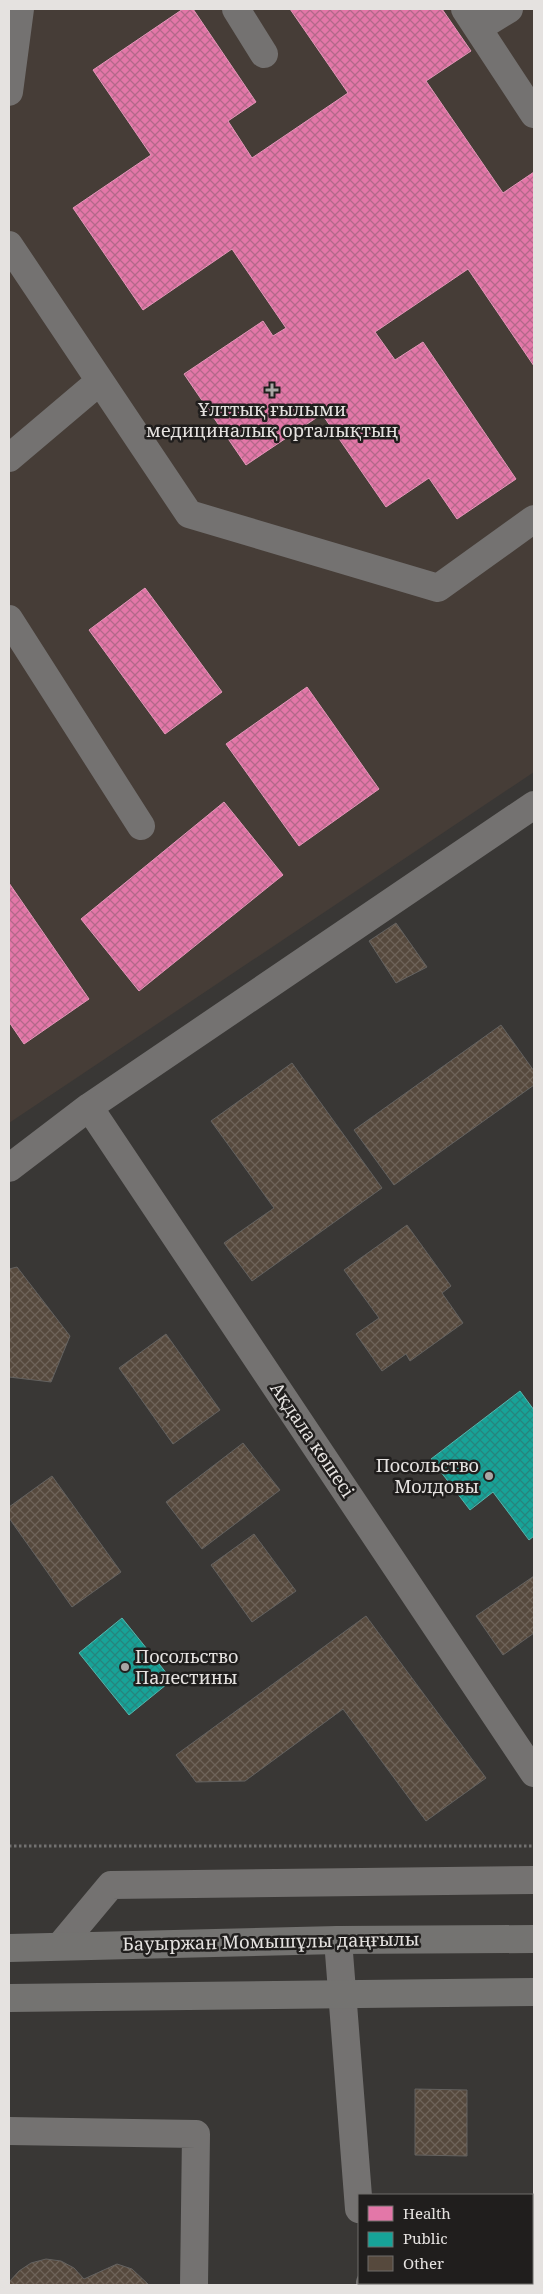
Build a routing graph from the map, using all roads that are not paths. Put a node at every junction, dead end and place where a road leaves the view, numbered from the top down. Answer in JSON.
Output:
{"nodes":[{"id":1,"x":20,"y":9,"type":"edge"},
{"id":2,"x":236,"y":9,"type":"edge"},
{"id":3,"x":509,"y":9,"type":"edge"},
{"id":4,"x":471,"y":19,"type":"edge"},
{"id":5,"x":264,"y":54,"type":"dead end"},
{"id":6,"x":9,"y":92,"type":"edge"},
{"id":7,"x":534,"y":114,"type":"edge"},
{"id":8,"x":9,"y":245,"type":"edge"},
{"id":9,"x":100,"y":381,"type":"junction"},
{"id":10,"x":9,"y":458,"type":"edge"},
{"id":11,"x":534,"y":519,"type":"edge"},
{"id":12,"x":9,"y":619,"type":"edge"},
{"id":13,"x":534,"y":805,"type":"edge"},
{"id":14,"x":142,"y":826,"type":"dead end"},
{"id":15,"x":89,"y":1107,"type":"junction"},
{"id":16,"x":9,"y":1168,"type":"edge"},
{"id":17,"x":534,"y":1773,"type":"edge"},
{"id":18,"x":534,"y":1880,"type":"edge"},
{"id":19,"x":534,"y":1939,"type":"edge"},
{"id":20,"x":338,"y":1940,"type":"junction"},
{"id":21,"x":60,"y":1946,"type":"junction"},
{"id":22,"x":9,"y":1948,"type":"edge"},
{"id":23,"x":534,"y":1992,"type":"edge"},
{"id":24,"x":341,"y":1994,"type":"junction"},
{"id":25,"x":9,"y":1998,"type":"edge"},
{"id":26,"x":9,"y":2131,"type":"edge"},
{"id":27,"x":358,"y":2197,"type":"edge"},
{"id":28,"x":194,"y":2285,"type":"edge"}],
"edges":[{"from":1,"to":6,"type":"street"},
{"from":2,"to":5,"type":"street"},
{"from":3,"to":4,"type":"street"},
{"from":4,"to":7,"type":"street"},
{"from":8,"to":9,"type":"street"},
{"from":9,"to":10,"type":"street"},
{"from":9,"to":11,"type":"street"},
{"from":12,"to":14,"type":"street"},
{"from":13,"to":15,"type":"street"},
{"from":15,"to":16,"type":"street"},
{"from":15,"to":17,"type":"street","name":"Ақдала көшесі"},
{"from":18,"to":21,"type":"street"},
{"from":19,"to":20,"type":"main road","name":"Бауыржан Момышұлы даңғылы"},
{"from":20,"to":21,"type":"main road","name":"Бауыржан Момышұлы даңғылы"},
{"from":20,"to":24,"type":"street"},
{"from":21,"to":22,"type":"main road","name":"Бауыржан Момышұлы даңғылы"},
{"from":23,"to":24,"type":"main road"},
{"from":24,"to":25,"type":"main road"},
{"from":24,"to":27,"type":"street"},
{"from":26,"to":28,"type":"street"}]}
